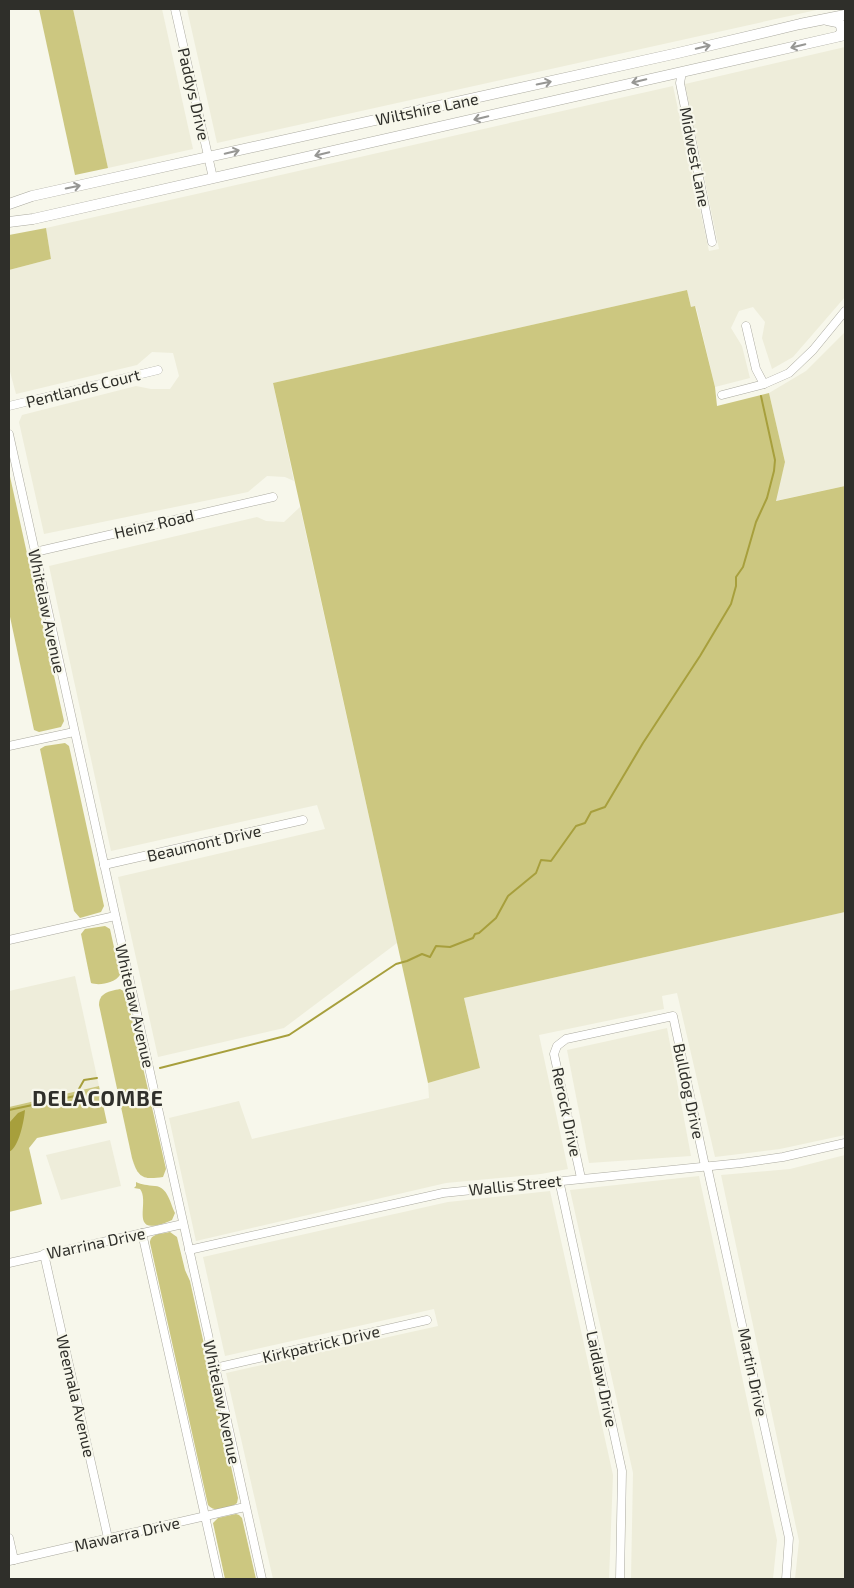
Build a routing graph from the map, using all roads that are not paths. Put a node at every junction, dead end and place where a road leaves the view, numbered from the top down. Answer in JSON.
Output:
{"nodes":[{"id":1,"x":175,"y":9,"type":"edge"},
{"id":2,"x":845,"y":15,"type":"edge"},
{"id":3,"x":823,"y":20,"type":"junction"},
{"id":4,"x":842,"y":36,"type":"edge"},
{"id":5,"x":678,"y":53,"type":"junction"},
{"id":6,"x":682,"y":72,"type":"junction"},
{"id":7,"x":208,"y":157,"type":"junction"},
{"id":8,"x":214,"y":178,"type":"junction"},
{"id":9,"x":9,"y":204,"type":"edge"},
{"id":10,"x":9,"y":222,"type":"edge"},
{"id":11,"x":712,"y":242,"type":"dead end"},
{"id":12,"x":845,"y":311,"type":"edge"},
{"id":13,"x":746,"y":326,"type":"dead end"},
{"id":14,"x":158,"y":370,"type":"dead end"},
{"id":15,"x":764,"y":384,"type":"junction"},
{"id":16,"x":722,"y":395,"type":"dead end"},
{"id":17,"x":9,"y":406,"type":"edge"},
{"id":18,"x":9,"y":434,"type":"edge"},
{"id":19,"x":273,"y":497,"type":"dead end"},
{"id":20,"x":34,"y":552,"type":"junction"},
{"id":21,"x":74,"y":732,"type":"junction"},
{"id":22,"x":9,"y":746,"type":"edge"},
{"id":23,"x":303,"y":820,"type":"dead end"},
{"id":24,"x":104,"y":865,"type":"junction"},
{"id":25,"x":115,"y":916,"type":"junction"},
{"id":26,"x":9,"y":940,"type":"edge"},
{"id":27,"x":673,"y":1016,"type":"joint"},
{"id":28,"x":845,"y":1143,"type":"edge"},
{"id":29,"x":706,"y":1166,"type":"junction"},
{"id":30,"x":582,"y":1178,"type":"junction"},
{"id":31,"x":559,"y":1180,"type":"junction"},
{"id":32,"x":183,"y":1224,"type":"junction"},
{"id":33,"x":142,"y":1233,"type":"junction"},
{"id":34,"x":189,"y":1250,"type":"junction"},
{"id":35,"x":44,"y":1254,"type":"junction"},
{"id":36,"x":9,"y":1263,"type":"edge"},
{"id":37,"x":427,"y":1320,"type":"dead end"},
{"id":38,"x":215,"y":1368,"type":"junction"},
{"id":39,"x":245,"y":1508,"type":"junction"},
{"id":40,"x":205,"y":1517,"type":"junction"},
{"id":41,"x":9,"y":1538,"type":"edge"},
{"id":42,"x":108,"y":1538,"type":"junction"},
{"id":43,"x":11,"y":1560,"type":"edge"},
{"id":44,"x":219,"y":1579,"type":"edge"},
{"id":45,"x":262,"y":1579,"type":"edge"},
{"id":46,"x":620,"y":1579,"type":"edge"},
{"id":47,"x":786,"y":1579,"type":"edge"}],
"edges":[{"from":1,"to":7,"type":"street","name":"Paddys Drive"},
{"from":2,"to":3,"type":"main road","name":"Wiltshire Lane"},
{"from":3,"to":4,"type":"main road"},
{"from":5,"to":3,"type":"main road","name":"Wiltshire Lane","one_way":true},
{"from":4,"to":6,"type":"main road","name":"Wiltshire Lane","one_way":true},
{"from":5,"to":6,"type":"main road"},
{"from":7,"to":5,"type":"main road","name":"Wiltshire Lane","one_way":true},
{"from":6,"to":8,"type":"main road","name":"Wiltshire Lane","one_way":true},
{"from":6,"to":11,"type":"street","name":"Midwest Lane"},
{"from":7,"to":8,"type":"street","name":"Paddys Drive"},
{"from":9,"to":7,"type":"main road","name":"Wiltshire Lane","one_way":true},
{"from":8,"to":10,"type":"main road","name":"Wiltshire Lane"},
{"from":12,"to":15,"type":"street"},
{"from":13,"to":15,"type":"street"},
{"from":14,"to":17,"type":"street","name":"Pentlands Court"},
{"from":15,"to":16,"type":"street"},
{"from":18,"to":20,"type":"street","name":"Whitelaw Avenue"},
{"from":19,"to":20,"type":"street","name":"Heinz Road"},
{"from":20,"to":21,"type":"street","name":"Whitelaw Avenue"},
{"from":21,"to":22,"type":"street"},
{"from":21,"to":24,"type":"street","name":"Whitelaw Avenue"},
{"from":23,"to":24,"type":"street","name":"Beaumont Drive"},
{"from":24,"to":25,"type":"street","name":"Whitelaw Avenue"},
{"from":25,"to":26,"type":"street"},
{"from":25,"to":32,"type":"street","name":"Whitelaw Avenue"},
{"from":27,"to":29,"type":"street","name":"Bulldog Drive"},
{"from":27,"to":30,"type":"street","name":"Rerock Drive"},
{"from":28,"to":29,"type":"street","name":"Wallis Street"},
{"from":29,"to":30,"type":"street","name":"Wallis Street"},
{"from":29,"to":47,"type":"street","name":"Martin Drive"},
{"from":30,"to":31,"type":"street","name":"Wallis Street"},
{"from":31,"to":34,"type":"street","name":"Wallis Street"},
{"from":31,"to":46,"type":"street","name":"Laidlaw Drive"},
{"from":32,"to":33,"type":"street","name":"Warrina Drive"},
{"from":32,"to":34,"type":"street","name":"Whitelaw Avenue"},
{"from":33,"to":35,"type":"street","name":"Warrina Drive"},
{"from":33,"to":40,"type":"street"},
{"from":34,"to":38,"type":"street","name":"Whitelaw Avenue"},
{"from":35,"to":36,"type":"street","name":"Warrina Drive"},
{"from":35,"to":42,"type":"street","name":"Weemala Avenue"},
{"from":37,"to":38,"type":"street","name":"Kirkpatrick Drive"},
{"from":38,"to":39,"type":"street","name":"Whitelaw Avenue"},
{"from":39,"to":40,"type":"street","name":"Mawarra Drive"},
{"from":39,"to":45,"type":"street","name":"Whitelaw Avenue"},
{"from":40,"to":42,"type":"street","name":"Mawarra Drive"},
{"from":40,"to":44,"type":"street"},
{"from":41,"to":43,"type":"street"},
{"from":42,"to":43,"type":"street","name":"Mawarra Drive"}]}
